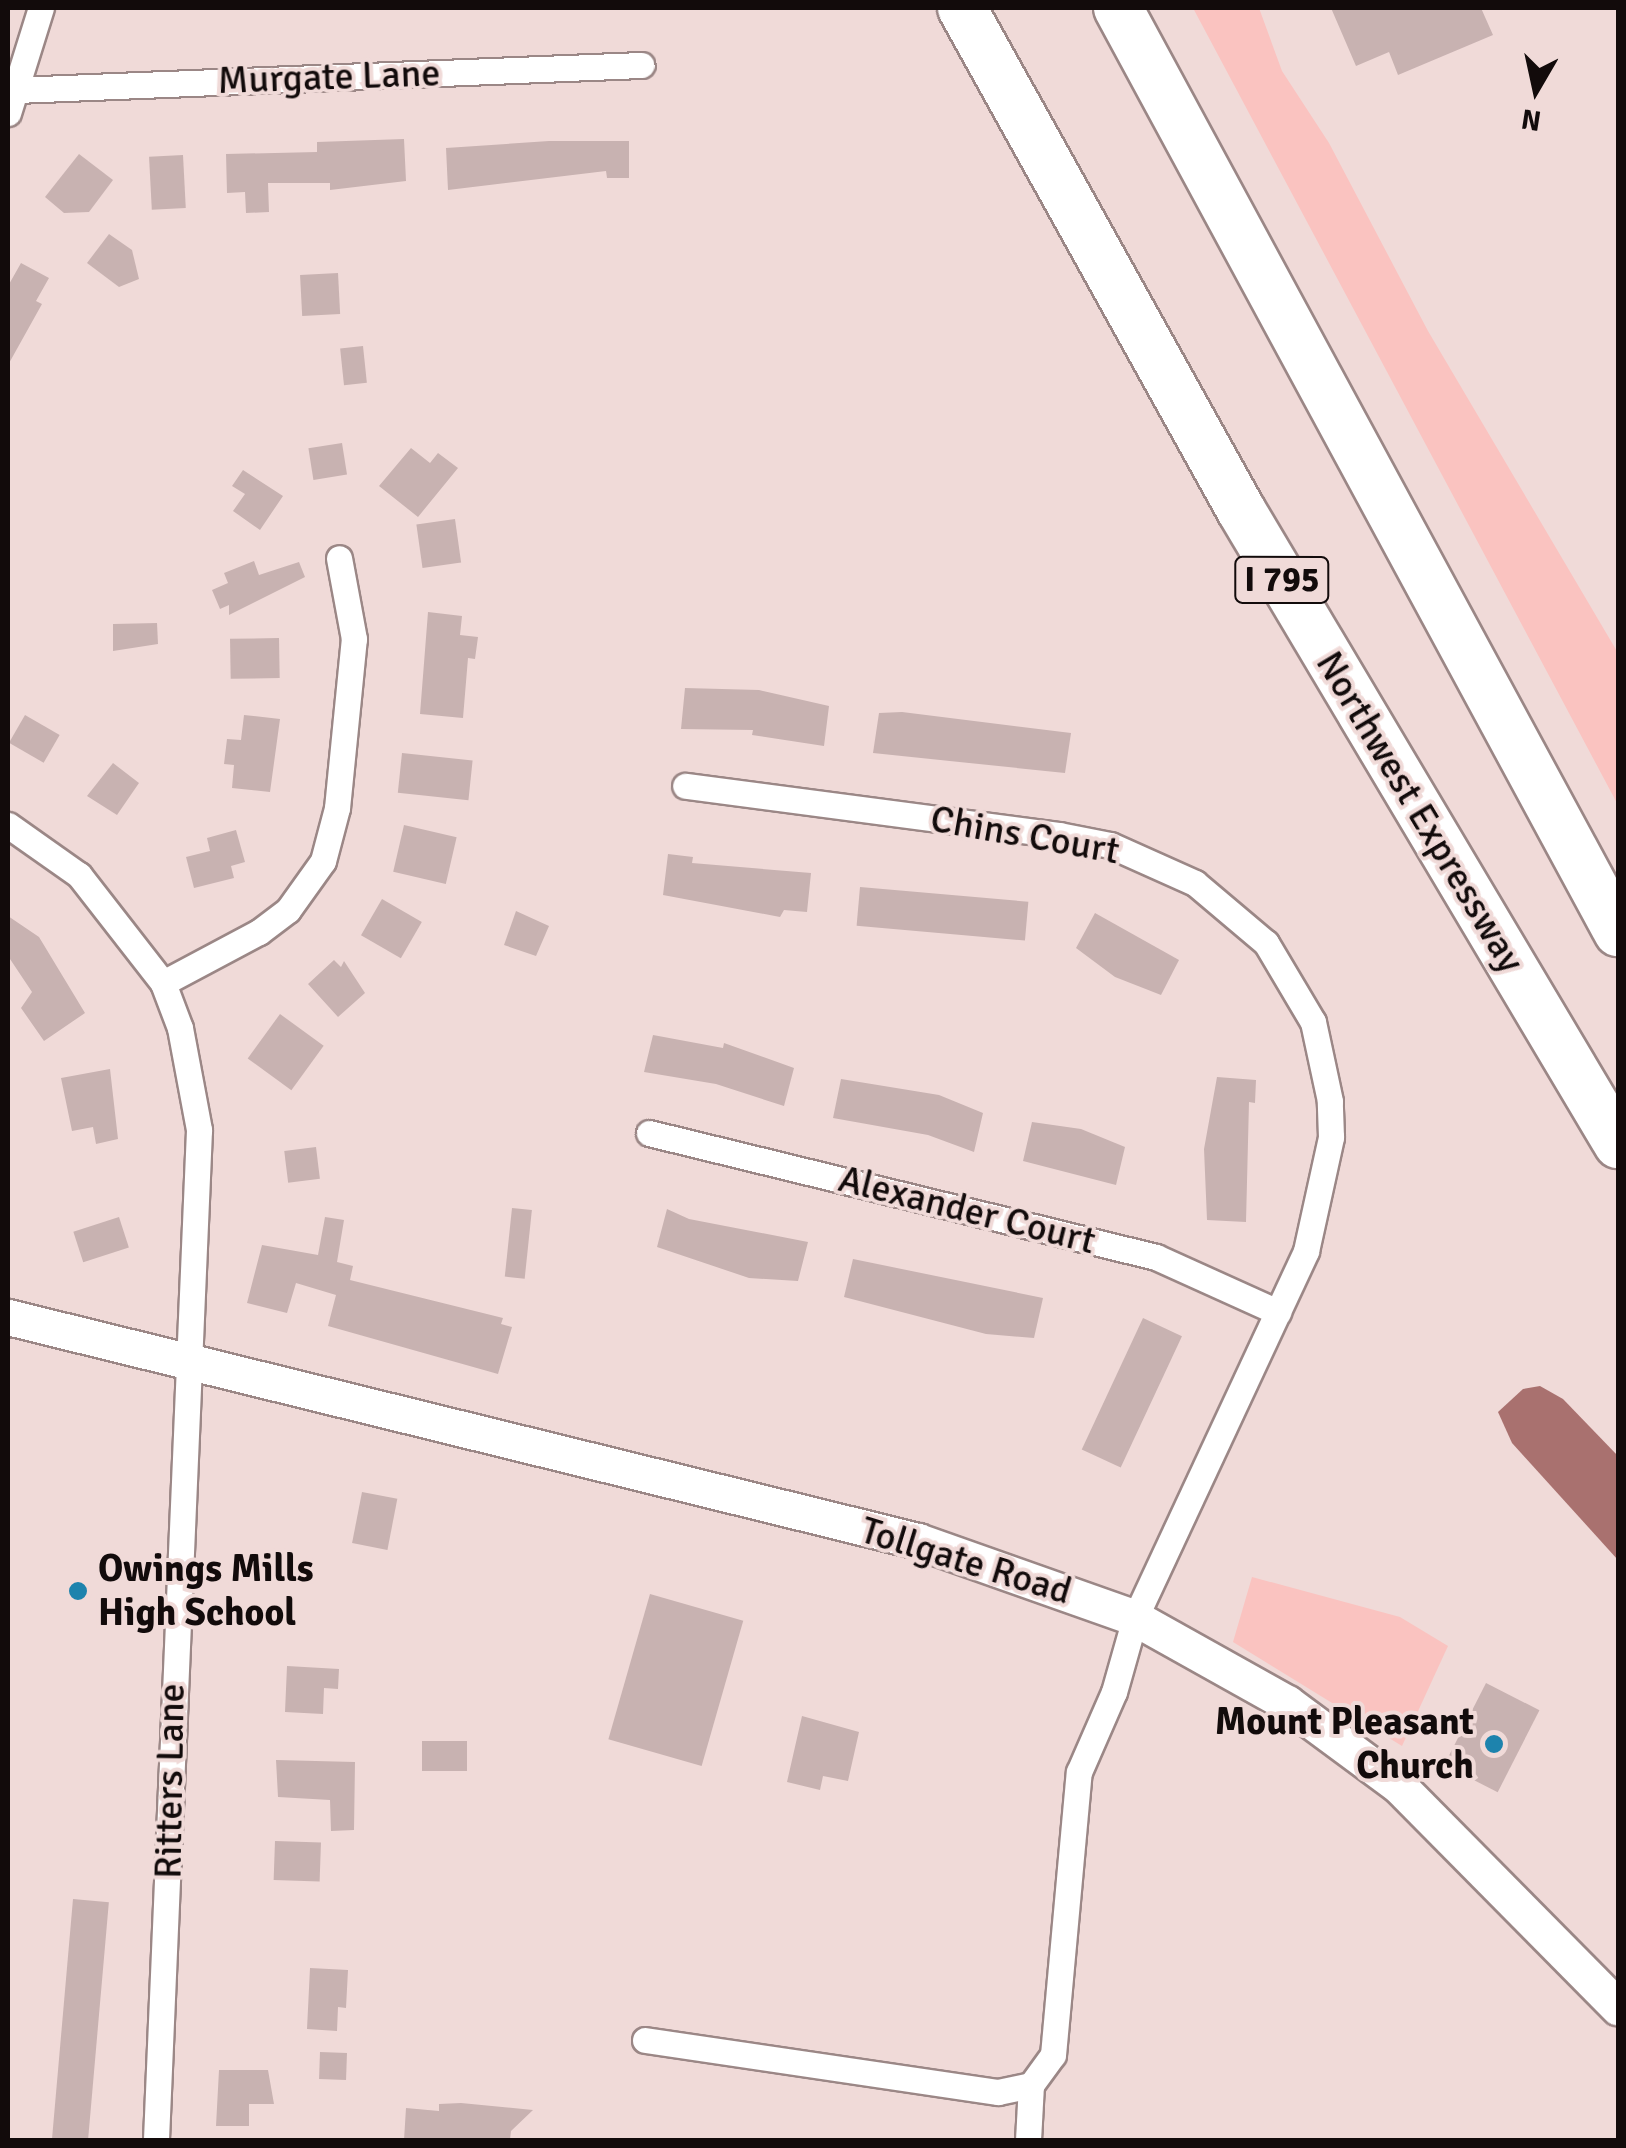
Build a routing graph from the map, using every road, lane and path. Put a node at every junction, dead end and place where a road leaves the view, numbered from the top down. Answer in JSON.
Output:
{"nodes":[{"id":1,"x":42,"y":8,"type":"edge"},
{"id":2,"x":962,"y":8,"type":"edge"},
{"id":3,"x":1118,"y":8,"type":"edge"},
{"id":4,"x":642,"y":65,"type":"dead end"},
{"id":5,"x":12,"y":101,"type":"edge"},
{"id":6,"x":339,"y":558,"type":"dead end"},
{"id":7,"x":685,"y":786,"type":"dead end"},
{"id":8,"x":8,"y":825,"type":"edge"},
{"id":9,"x":1618,"y":932,"type":"edge"},
{"id":10,"x":163,"y":983,"type":"junction"},
{"id":11,"x":649,"y":1133,"type":"dead end"},
{"id":12,"x":1618,"y":1144,"type":"edge"},
{"id":13,"x":1278,"y":1312,"type":"junction"},
{"id":14,"x":8,"y":1316,"type":"edge"},
{"id":15,"x":188,"y":1362,"type":"junction"},
{"id":16,"x":1135,"y":1618,"type":"junction"},
{"id":17,"x":1618,"y":2007,"type":"edge"},
{"id":18,"x":645,"y":2040,"type":"dead end"},
{"id":19,"x":1032,"y":2085,"type":"junction"},
{"id":20,"x":156,"y":2140,"type":"edge"},
{"id":21,"x":1028,"y":2140,"type":"edge"}],
"edges":[{"from":1,"to":5,"type":"street"},
{"from":2,"to":12,"type":"highway","name":"Northwest Expressway","number":"I 795"},
{"from":3,"to":9,"type":"highway"},
{"from":4,"to":5,"type":"street","name":"Murgate Lane"},
{"from":6,"to":10,"type":"street"},
{"from":7,"to":13,"type":"street","name":"Chins Court"},
{"from":8,"to":10,"type":"street","name":"Ritters Lane"},
{"from":10,"to":15,"type":"street","name":"Ritters Lane"},
{"from":11,"to":13,"type":"street","name":"Alexander Court"},
{"from":13,"to":16,"type":"street","name":"Chins Court"},
{"from":14,"to":15,"type":"street","name":"Tollgate Road"},
{"from":15,"to":16,"type":"street","name":"Tollgate Road"},
{"from":15,"to":20,"type":"street","name":"Ritters Lane"},
{"from":16,"to":17,"type":"street","name":"Tollgate Road"},
{"from":16,"to":19,"type":"street","name":"Chins Court"},
{"from":18,"to":19,"type":"street"},
{"from":19,"to":21,"type":"street"}]}
